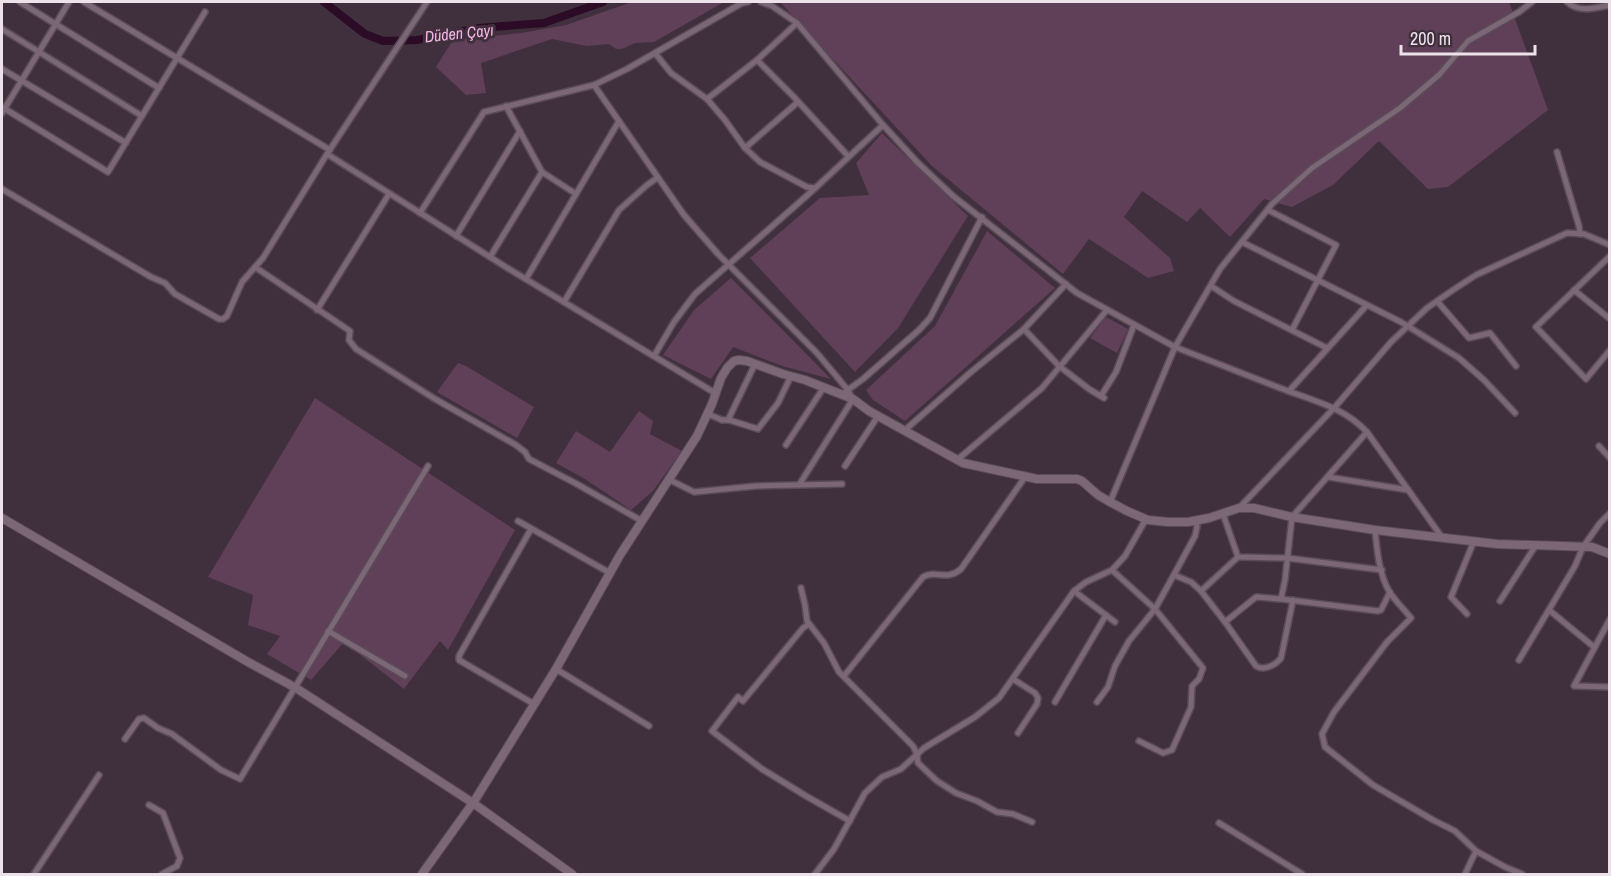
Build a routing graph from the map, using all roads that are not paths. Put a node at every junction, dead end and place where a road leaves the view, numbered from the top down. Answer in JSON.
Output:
{"nodes":[{"id":1,"x":20,"y":2,"type":"edge"},
{"id":2,"x":69,"y":2,"type":"edge"},
{"id":3,"x":84,"y":2,"type":"edge"},
{"id":4,"x":427,"y":2,"type":"edge"},
{"id":5,"x":748,"y":2,"type":"edge"},
{"id":6,"x":761,"y":2,"type":"edge"},
{"id":7,"x":1532,"y":2,"type":"edge"},
{"id":8,"x":1567,"y":2,"type":"edge"},
{"id":9,"x":1610,"y":5,"type":"edge"},
{"id":10,"x":205,"y":12,"type":"dead end"},
{"id":11,"x":797,"y":23,"type":"junction"},
{"id":12,"x":56,"y":24,"type":"junction"},
{"id":13,"x":2,"y":29,"type":"edge"},
{"id":14,"x":38,"y":52,"type":"junction"},
{"id":15,"x":655,"y":53,"type":"junction"},
{"id":16,"x":177,"y":58,"type":"junction"},
{"id":17,"x":757,"y":60,"type":"junction"},
{"id":18,"x":2,"y":69,"type":"edge"},
{"id":19,"x":20,"y":81,"type":"junction"},
{"id":20,"x":594,"y":85,"type":"junction"},
{"id":21,"x":159,"y":88,"type":"junction"},
{"id":22,"x":707,"y":99,"type":"junction"},
{"id":23,"x":798,"y":102,"type":"junction"},
{"id":24,"x":506,"y":106,"type":"junction"},
{"id":25,"x":2,"y":110,"type":"edge"},
{"id":26,"x":142,"y":116,"type":"junction"},
{"id":27,"x":619,"y":121,"type":"junction"},
{"id":28,"x":883,"y":125,"type":"junction"},
{"id":29,"x":520,"y":131,"type":"junction"},
{"id":30,"x":126,"y":143,"type":"junction"},
{"id":31,"x":745,"y":148,"type":"junction"},
{"id":32,"x":328,"y":152,"type":"junction"},
{"id":33,"x":1557,"y":152,"type":"dead end"},
{"id":34,"x":848,"y":156,"type":"junction"},
{"id":35,"x":542,"y":172,"type":"junction"},
{"id":36,"x":657,"y":178,"type":"junction"},
{"id":37,"x":815,"y":188,"type":"junction"},
{"id":38,"x":2,"y":189,"type":"edge"},
{"id":39,"x":389,"y":194,"type":"junction"},
{"id":40,"x":576,"y":194,"type":"junction"},
{"id":41,"x":1268,"y":210,"type":"junction"},
{"id":42,"x":420,"y":213,"type":"junction"},
{"id":43,"x":982,"y":217,"type":"junction"},
{"id":44,"x":1580,"y":234,"type":"junction"},
{"id":45,"x":456,"y":236,"type":"junction"},
{"id":46,"x":1242,"y":242,"type":"junction"},
{"id":47,"x":1610,"y":245,"type":"edge"},
{"id":48,"x":1610,"y":256,"type":"edge"},
{"id":49,"x":490,"y":257,"type":"junction"},
{"id":50,"x":729,"y":264,"type":"junction"},
{"id":51,"x":255,"y":267,"type":"junction"},
{"id":52,"x":526,"y":279,"type":"junction"},
{"id":53,"x":1318,"y":280,"type":"junction"},
{"id":54,"x":1066,"y":284,"type":"junction"},
{"id":55,"x":1211,"y":286,"type":"junction"},
{"id":56,"x":1574,"y":290,"type":"junction"},
{"id":57,"x":1437,"y":301,"type":"junction"},
{"id":58,"x":564,"y":302,"type":"junction"},
{"id":59,"x":1366,"y":306,"type":"junction"},
{"id":60,"x":317,"y":310,"type":"junction"},
{"id":61,"x":1107,"y":310,"type":"junction"},
{"id":62,"x":1610,"y":320,"type":"edge"},
{"id":63,"x":1134,"y":325,"type":"junction"},
{"id":64,"x":1407,"y":326,"type":"junction"},
{"id":65,"x":1024,"y":329,"type":"junction"},
{"id":66,"x":1292,"y":330,"type":"junction"},
{"id":67,"x":1175,"y":347,"type":"junction"},
{"id":68,"x":1328,"y":348,"type":"junction"},
{"id":69,"x":1610,"y":350,"type":"edge"},
{"id":70,"x":654,"y":356,"type":"junction"},
{"id":71,"x":755,"y":364,"type":"junction"},
{"id":72,"x":1059,"y":366,"type":"junction"},
{"id":73,"x":1516,"y":366,"type":"dead end"},
{"id":74,"x":790,"y":376,"type":"junction"},
{"id":75,"x":824,"y":387,"type":"junction"},
{"id":76,"x":845,"y":392,"type":"junction"},
{"id":77,"x":1289,"y":392,"type":"junction"},
{"id":78,"x":715,"y":393,"type":"junction"},
{"id":79,"x":853,"y":399,"type":"junction"},
{"id":80,"x":1335,"y":407,"type":"junction"},
{"id":81,"x":1515,"y":413,"type":"dead end"},
{"id":82,"x":708,"y":414,"type":"junction"},
{"id":83,"x":878,"y":416,"type":"junction"},
{"id":84,"x":728,"y":420,"type":"junction"},
{"id":85,"x":905,"y":430,"type":"junction"},
{"id":86,"x":1367,"y":432,"type":"junction"},
{"id":87,"x":786,"y":445,"type":"dead end"},
{"id":88,"x":1599,"y":446,"type":"dead end"},
{"id":89,"x":1610,"y":458,"type":"edge"},
{"id":90,"x":957,"y":460,"type":"junction"},
{"id":91,"x":428,"y":466,"type":"dead end"},
{"id":92,"x":845,"y":466,"type":"dead end"},
{"id":93,"x":1025,"y":477,"type":"junction"},
{"id":94,"x":1328,"y":477,"type":"junction"},
{"id":95,"x":668,"y":479,"type":"junction"},
{"id":96,"x":842,"y":484,"type":"dead end"},
{"id":97,"x":799,"y":485,"type":"junction"},
{"id":98,"x":1408,"y":490,"type":"junction"},
{"id":99,"x":1110,"y":502,"type":"junction"},
{"id":100,"x":1239,"y":508,"type":"junction"},
{"id":101,"x":1610,"y":513,"type":"edge"},
{"id":102,"x":1223,"y":514,"type":"junction"},
{"id":103,"x":1292,"y":517,"type":"junction"},
{"id":104,"x":2,"y":518,"type":"edge"},
{"id":105,"x":1146,"y":519,"type":"junction"},
{"id":106,"x":1196,"y":520,"type":"junction"},
{"id":107,"x":518,"y":521,"type":"dead end"},
{"id":108,"x":642,"y":521,"type":"junction"},
{"id":109,"x":531,"y":529,"type":"junction"},
{"id":110,"x":1376,"y":530,"type":"junction"},
{"id":111,"x":1441,"y":536,"type":"junction"},
{"id":112,"x":1474,"y":541,"type":"junction"},
{"id":113,"x":1536,"y":545,"type":"junction"},
{"id":114,"x":1583,"y":547,"type":"junction"},
{"id":115,"x":1610,"y":554,"type":"edge"},
{"id":116,"x":1239,"y":557,"type":"junction"},
{"id":117,"x":1287,"y":558,"type":"junction"},
{"id":118,"x":1112,"y":570,"type":"junction"},
{"id":119,"x":1382,"y":570,"type":"junction"},
{"id":120,"x":610,"y":573,"type":"junction"},
{"id":121,"x":1174,"y":575,"type":"junction"},
{"id":122,"x":801,"y":588,"type":"dead end"},
{"id":123,"x":1074,"y":591,"type":"junction"},
{"id":124,"x":1201,"y":591,"type":"junction"},
{"id":125,"x":1390,"y":592,"type":"junction"},
{"id":126,"x":1281,"y":599,"type":"junction"},
{"id":127,"x":1293,"y":600,"type":"junction"},
{"id":128,"x":1500,"y":601,"type":"dead end"},
{"id":129,"x":1155,"y":609,"type":"junction"},
{"id":130,"x":1549,"y":610,"type":"junction"},
{"id":131,"x":1467,"y":614,"type":"dead end"},
{"id":132,"x":1106,"y":615,"type":"junction"},
{"id":133,"x":1610,"y":620,"type":"edge"},
{"id":134,"x":1226,"y":621,"type":"junction"},
{"id":135,"x":1115,"y":622,"type":"dead end"},
{"id":136,"x":809,"y":624,"type":"junction"},
{"id":137,"x":328,"y":631,"type":"junction"},
{"id":138,"x":1594,"y":647,"type":"junction"},
{"id":139,"x":1520,"y":660,"type":"dead end"},
{"id":140,"x":556,"y":669,"type":"junction"},
{"id":141,"x":405,"y":676,"type":"dead end"},
{"id":142,"x":844,"y":676,"type":"junction"},
{"id":143,"x":1013,"y":678,"type":"junction"},
{"id":144,"x":1610,"y":687,"type":"edge"},
{"id":145,"x":296,"y":688,"type":"junction"},
{"id":146,"x":1055,"y":702,"type":"dead end"},
{"id":147,"x":1097,"y":702,"type":"dead end"},
{"id":148,"x":534,"y":704,"type":"junction"},
{"id":149,"x":650,"y":726,"type":"dead end"},
{"id":150,"x":1018,"y":733,"type":"dead end"},
{"id":151,"x":125,"y":739,"type":"dead end"},
{"id":152,"x":1139,"y":741,"type":"dead end"},
{"id":153,"x":917,"y":754,"type":"junction"},
{"id":154,"x":99,"y":775,"type":"dead end"},
{"id":155,"x":473,"y":802,"type":"junction"},
{"id":156,"x":149,"y":805,"type":"dead end"},
{"id":157,"x":850,"y":820,"type":"junction"},
{"id":158,"x":1032,"y":822,"type":"dead end"},
{"id":159,"x":1219,"y":823,"type":"dead end"},
{"id":160,"x":1476,"y":851,"type":"junction"},
{"id":161,"x":34,"y":874,"type":"edge"},
{"id":162,"x":162,"y":874,"type":"edge"},
{"id":163,"x":422,"y":874,"type":"edge"},
{"id":164,"x":572,"y":874,"type":"edge"},
{"id":165,"x":815,"y":874,"type":"edge"},
{"id":166,"x":1302,"y":874,"type":"edge"},
{"id":167,"x":1465,"y":874,"type":"edge"},
{"id":168,"x":1522,"y":874,"type":"edge"}],
"edges":[{"from":1,"to":12,"type":"street"},
{"from":2,"to":12,"type":"street"},
{"from":3,"to":16,"type":"street"},
{"from":4,"to":32,"type":"street"},
{"from":5,"to":15,"type":"street"},
{"from":6,"to":11,"type":"street"},
{"from":7,"to":41,"type":"street"},
{"from":8,"to":9,"type":"street"},
{"from":10,"to":16,"type":"street"},
{"from":11,"to":17,"type":"street"},
{"from":11,"to":28,"type":"street"},
{"from":12,"to":14,"type":"street"},
{"from":12,"to":21,"type":"street"},
{"from":13,"to":14,"type":"street"},
{"from":14,"to":19,"type":"street"},
{"from":14,"to":26,"type":"street"},
{"from":15,"to":20,"type":"street"},
{"from":15,"to":22,"type":"street"},
{"from":16,"to":21,"type":"street"},
{"from":16,"to":32,"type":"street"},
{"from":17,"to":22,"type":"street"},
{"from":17,"to":23,"type":"street"},
{"from":18,"to":19,"type":"street"},
{"from":19,"to":25,"type":"street"},
{"from":19,"to":30,"type":"street"},
{"from":20,"to":24,"type":"street"},
{"from":20,"to":27,"type":"street"},
{"from":21,"to":26,"type":"street"},
{"from":22,"to":31,"type":"street"},
{"from":23,"to":31,"type":"street"},
{"from":23,"to":34,"type":"street"},
{"from":24,"to":29,"type":"street"},
{"from":24,"to":42,"type":"street"},
{"from":25,"to":30,"type":"street"},
{"from":26,"to":30,"type":"street"},
{"from":27,"to":36,"type":"street"},
{"from":27,"to":40,"type":"street"},
{"from":28,"to":34,"type":"street"},
{"from":28,"to":43,"type":"street"},
{"from":29,"to":35,"type":"street"},
{"from":29,"to":45,"type":"street"},
{"from":31,"to":37,"type":"street"},
{"from":32,"to":39,"type":"street"},
{"from":32,"to":51,"type":"street"},
{"from":33,"to":44,"type":"street"},
{"from":34,"to":37,"type":"street"},
{"from":35,"to":40,"type":"street"},
{"from":35,"to":49,"type":"street"},
{"from":36,"to":50,"type":"street"},
{"from":36,"to":58,"type":"street"},
{"from":37,"to":50,"type":"street"},
{"from":38,"to":51,"type":"street"},
{"from":39,"to":42,"type":"street"},
{"from":39,"to":60,"type":"street"},
{"from":40,"to":52,"type":"street"},
{"from":41,"to":46,"type":"street"},
{"from":41,"to":53,"type":"street"},
{"from":42,"to":45,"type":"street"},
{"from":43,"to":54,"type":"street"},
{"from":43,"to":76,"type":"street"},
{"from":44,"to":47,"type":"street"},
{"from":44,"to":57,"type":"street"},
{"from":45,"to":49,"type":"street"},
{"from":46,"to":53,"type":"street"},
{"from":46,"to":55,"type":"street"},
{"from":48,"to":56,"type":"street"},
{"from":49,"to":52,"type":"street"},
{"from":50,"to":70,"type":"street"},
{"from":50,"to":76,"type":"street"},
{"from":51,"to":60,"type":"street"},
{"from":52,"to":58,"type":"street"},
{"from":53,"to":59,"type":"street"},
{"from":53,"to":66,"type":"street"},
{"from":54,"to":61,"type":"street"},
{"from":54,"to":65,"type":"street"},
{"from":55,"to":66,"type":"street"},
{"from":55,"to":67,"type":"street"},
{"from":56,"to":62,"type":"street"},
{"from":56,"to":69,"type":"street"},
{"from":57,"to":64,"type":"street"},
{"from":57,"to":73,"type":"street"},
{"from":58,"to":70,"type":"street"},
{"from":59,"to":64,"type":"street"},
{"from":59,"to":68,"type":"street"},
{"from":60,"to":108,"type":"street"},
{"from":61,"to":63,"type":"street"},
{"from":61,"to":72,"type":"street"},
{"from":63,"to":67,"type":"street"},
{"from":63,"to":72,"type":"street"},
{"from":64,"to":80,"type":"street"},
{"from":64,"to":81,"type":"street"},
{"from":65,"to":72,"type":"street"},
{"from":65,"to":85,"type":"street"},
{"from":66,"to":68,"type":"street"},
{"from":67,"to":77,"type":"street"},
{"from":67,"to":99,"type":"street"},
{"from":68,"to":77,"type":"street"},
{"from":70,"to":78,"type":"street"},
{"from":71,"to":74,"type":"street"},
{"from":71,"to":78,"type":"street"},
{"from":71,"to":84,"type":"street"},
{"from":72,"to":90,"type":"street"},
{"from":74,"to":75,"type":"street"},
{"from":74,"to":84,"type":"street"},
{"from":75,"to":76,"type":"street"},
{"from":75,"to":87,"type":"street"},
{"from":76,"to":79,"type":"street"},
{"from":77,"to":80,"type":"street"},
{"from":78,"to":82,"type":"street"},
{"from":79,"to":83,"type":"street"},
{"from":79,"to":97,"type":"street"},
{"from":80,"to":86,"type":"street"},
{"from":80,"to":100,"type":"street"},
{"from":82,"to":84,"type":"street"},
{"from":82,"to":95,"type":"street"},
{"from":83,"to":85,"type":"street"},
{"from":83,"to":92,"type":"street"},
{"from":85,"to":90,"type":"street"},
{"from":86,"to":94,"type":"street"},
{"from":86,"to":98,"type":"street"},
{"from":88,"to":89,"type":"street"},
{"from":90,"to":93,"type":"street"},
{"from":91,"to":137,"type":"street"},
{"from":93,"to":99,"type":"street"},
{"from":93,"to":142,"type":"street"},
{"from":94,"to":98,"type":"street"},
{"from":94,"to":103,"type":"street"},
{"from":95,"to":97,"type":"street"},
{"from":95,"to":108,"type":"street"},
{"from":96,"to":97,"type":"street"},
{"from":98,"to":111,"type":"street"},
{"from":99,"to":105,"type":"street"},
{"from":100,"to":102,"type":"street"},
{"from":100,"to":103,"type":"street"},
{"from":101,"to":114,"type":"street"},
{"from":102,"to":106,"type":"street"},
{"from":102,"to":116,"type":"street"},
{"from":103,"to":110,"type":"street"},
{"from":103,"to":117,"type":"street"},
{"from":104,"to":145,"type":"street"},
{"from":105,"to":106,"type":"street"},
{"from":105,"to":118,"type":"street"},
{"from":106,"to":121,"type":"street"},
{"from":107,"to":109,"type":"street"},
{"from":108,"to":120,"type":"street"},
{"from":109,"to":120,"type":"street"},
{"from":109,"to":148,"type":"street"},
{"from":110,"to":111,"type":"street"},
{"from":110,"to":119,"type":"street"},
{"from":111,"to":112,"type":"street"},
{"from":112,"to":113,"type":"street"},
{"from":112,"to":131,"type":"street"},
{"from":113,"to":114,"type":"street"},
{"from":113,"to":128,"type":"street"},
{"from":114,"to":115,"type":"street"},
{"from":114,"to":130,"type":"street"},
{"from":116,"to":117,"type":"street"},
{"from":116,"to":124,"type":"street"},
{"from":117,"to":119,"type":"street"},
{"from":117,"to":126,"type":"street"},
{"from":118,"to":123,"type":"street"},
{"from":118,"to":129,"type":"street"},
{"from":119,"to":125,"type":"street"},
{"from":120,"to":140,"type":"street"},
{"from":121,"to":124,"type":"street"},
{"from":121,"to":129,"type":"street"},
{"from":122,"to":136,"type":"street"},
{"from":123,"to":132,"type":"street"},
{"from":123,"to":143,"type":"street"},
{"from":124,"to":134,"type":"street"},
{"from":125,"to":127,"type":"street"},
{"from":125,"to":160,"type":"street"},
{"from":126,"to":127,"type":"street"},
{"from":126,"to":134,"type":"street"},
{"from":127,"to":134,"type":"street"},
{"from":129,"to":147,"type":"street"},
{"from":129,"to":152,"type":"street"},
{"from":130,"to":138,"type":"street"},
{"from":130,"to":139,"type":"street"},
{"from":132,"to":135,"type":"street"},
{"from":132,"to":146,"type":"street"},
{"from":133,"to":138,"type":"street"},
{"from":136,"to":142,"type":"street"},
{"from":136,"to":157,"type":"street"},
{"from":137,"to":141,"type":"street"},
{"from":137,"to":145,"type":"street"},
{"from":138,"to":144,"type":"street"},
{"from":140,"to":148,"type":"street"},
{"from":140,"to":149,"type":"street"},
{"from":142,"to":153,"type":"street"},
{"from":143,"to":150,"type":"street"},
{"from":143,"to":153,"type":"street"},
{"from":145,"to":151,"type":"street"},
{"from":145,"to":155,"type":"street"},
{"from":148,"to":155,"type":"street"},
{"from":153,"to":157,"type":"street"},
{"from":153,"to":158,"type":"street"},
{"from":154,"to":161,"type":"street"},
{"from":155,"to":163,"type":"street"},
{"from":155,"to":164,"type":"street"},
{"from":156,"to":162,"type":"street"},
{"from":157,"to":165,"type":"street"},
{"from":159,"to":166,"type":"street"},
{"from":160,"to":167,"type":"street"},
{"from":160,"to":168,"type":"street"}]}
